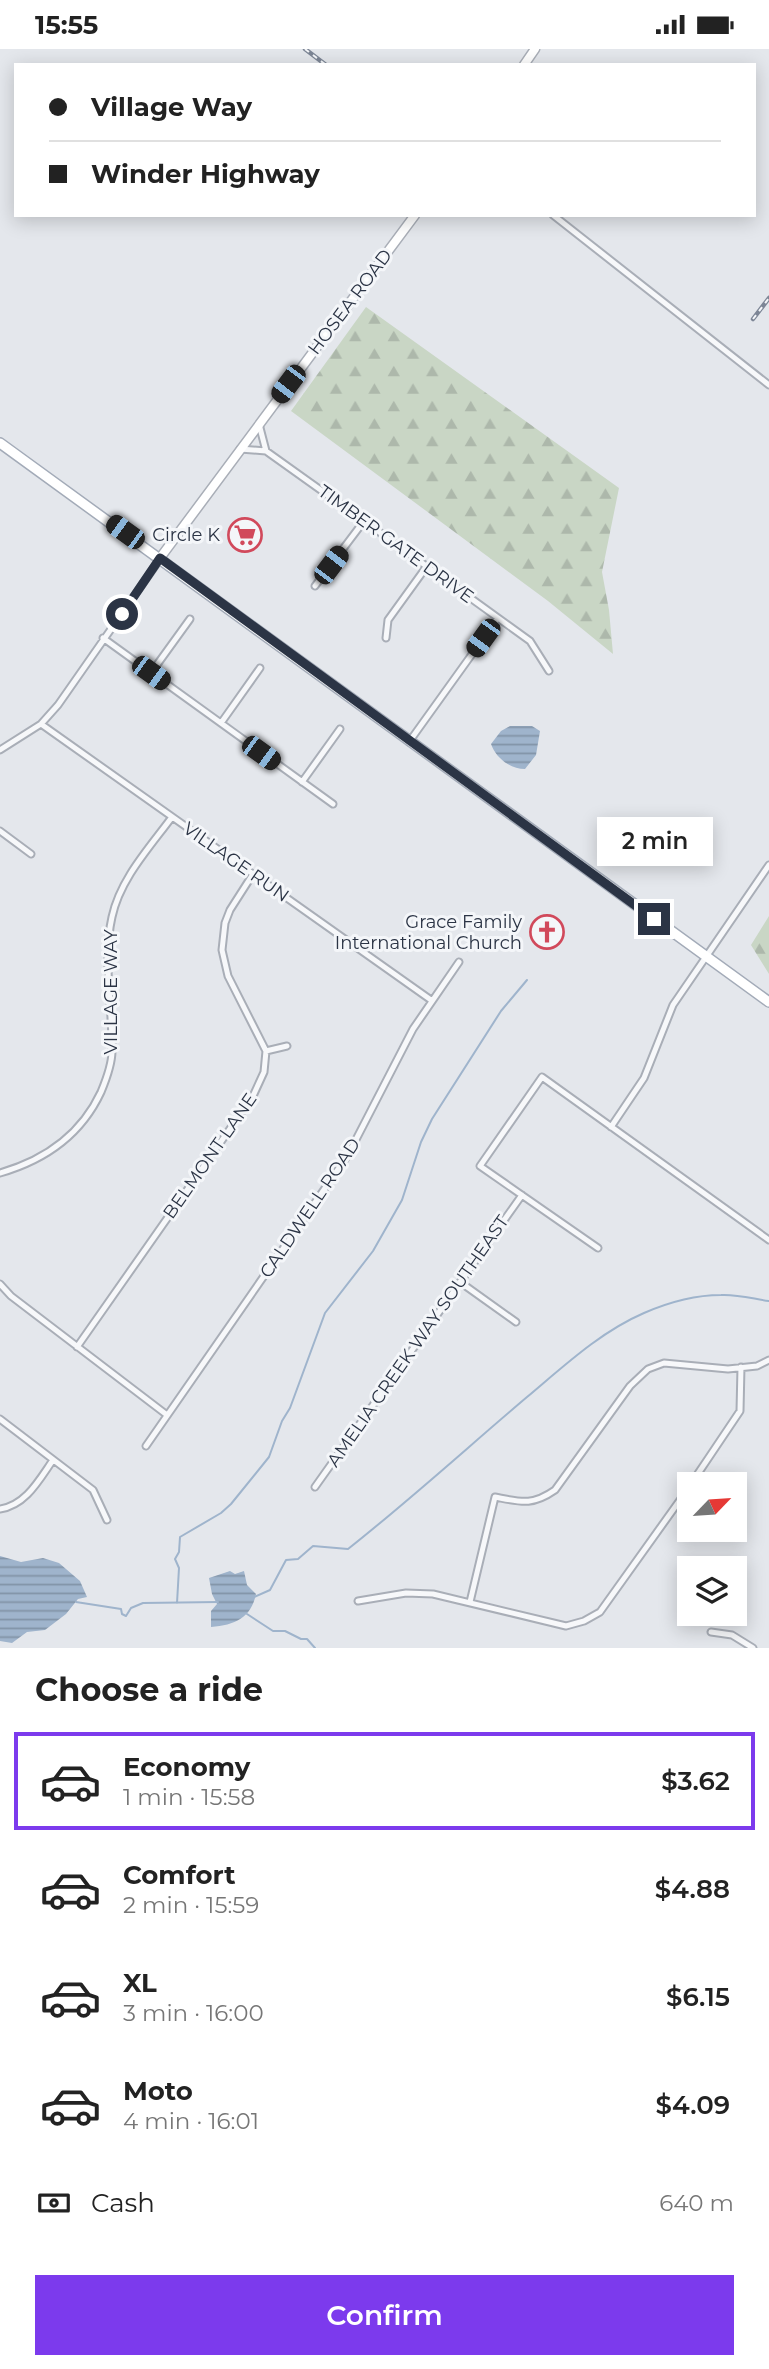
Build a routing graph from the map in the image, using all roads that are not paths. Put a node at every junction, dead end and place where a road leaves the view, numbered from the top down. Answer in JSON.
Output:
{"nodes":[{"id":1,"x":413,"y":217,"type":"edge"},
{"id":2,"x":556,"y":217,"type":"edge"},
{"id":3,"x":769,"y":385,"type":"edge"},
{"id":4,"x":258,"y":424,"type":"junction"},
{"id":5,"x":0,"y":443,"type":"edge"},
{"id":6,"x":240,"y":449,"type":"junction"},
{"id":7,"x":266,"y":451,"type":"junction"},
{"id":8,"x":364,"y":521,"type":"junction"},
{"id":9,"x":160,"y":558,"type":"junction"},
{"id":10,"x":427,"y":566,"type":"junction"},
{"id":11,"x":315,"y":586,"type":"dead end"},
{"id":12,"x":498,"y":618,"type":"junction"},
{"id":13,"x":190,"y":619,"type":"dead end"},
{"id":14,"x":103,"y":638,"type":"junction"},
{"id":15,"x":386,"y":638,"type":"dead end"},
{"id":16,"x":260,"y":668,"type":"dead end"},
{"id":17,"x":549,"y":671,"type":"dead end"},
{"id":18,"x":151,"y":673,"type":"junction"},
{"id":19,"x":221,"y":723,"type":"junction"},
{"id":20,"x":41,"y":724,"type":"junction"},
{"id":21,"x":341,"y":729,"type":"dead end"},
{"id":22,"x":409,"y":742,"type":"junction"},
{"id":23,"x":0,"y":750,"type":"edge"},
{"id":24,"x":302,"y":782,"type":"junction"},
{"id":25,"x":333,"y":804,"type":"dead end"},
{"id":26,"x":172,"y":817,"type":"junction"},
{"id":27,"x":0,"y":831,"type":"edge"},
{"id":28,"x":31,"y":854,"type":"dead end"},
{"id":29,"x":769,"y":865,"type":"edge"},
{"id":30,"x":253,"y":874,"type":"junction"},
{"id":31,"x":705,"y":956,"type":"junction"},
{"id":32,"x":459,"y":962,"type":"dead end"},
{"id":33,"x":431,"y":1000,"type":"junction"},
{"id":34,"x":769,"y":1002,"type":"edge"},
{"id":35,"x":287,"y":1047,"type":"dead end"},
{"id":36,"x":266,"y":1051,"type":"junction"},
{"id":37,"x":611,"y":1127,"type":"junction"},
{"id":38,"x":0,"y":1173,"type":"edge"},
{"id":39,"x":522,"y":1195,"type":"junction"},
{"id":40,"x":769,"y":1240,"type":"edge"},
{"id":41,"x":598,"y":1248,"type":"dead end"},
{"id":42,"x":460,"y":1282,"type":"junction"},
{"id":43,"x":0,"y":1284,"type":"edge"},
{"id":44,"x":516,"y":1322,"type":"dead end"},
{"id":45,"x":77,"y":1347,"type":"junction"},
{"id":46,"x":769,"y":1360,"type":"edge"},
{"id":47,"x":741,"y":1367,"type":"junction"},
{"id":48,"x":167,"y":1415,"type":"junction"},
{"id":49,"x":0,"y":1419,"type":"edge"},
{"id":50,"x":146,"y":1446,"type":"dead end"},
{"id":51,"x":53,"y":1459,"type":"junction"},
{"id":52,"x":699,"y":1472,"type":"edge"},
{"id":53,"x":314,"y":1487,"type":"dead end"},
{"id":54,"x":677,"y":1503,"type":"edge"},
{"id":55,"x":0,"y":1509,"type":"edge"},
{"id":56,"x":107,"y":1520,"type":"dead end"},
{"id":57,"x":358,"y":1601,"type":"dead end"},
{"id":58,"x":470,"y":1602,"type":"junction"},
{"id":59,"x":711,"y":1632,"type":"dead end"},
{"id":60,"x":753,"y":1648,"type":"edge"}],
"edges":[{"from":1,"to":4,"type":"street","name":"HOSEA ROAD"},
{"from":2,"to":3,"type":"street"},
{"from":4,"to":6,"type":"street","name":"HOSEA ROAD"},
{"from":4,"to":7,"type":"street"},
{"from":5,"to":9,"type":"main road"},
{"from":6,"to":7,"type":"street"},
{"from":6,"to":9,"type":"street","name":"HOSEA ROAD"},
{"from":7,"to":8,"type":"street","name":"TIMBER GATE DRIVE"},
{"from":8,"to":10,"type":"street","name":"TIMBER GATE DRIVE"},
{"from":8,"to":11,"type":"street"},
{"from":9,"to":14,"type":"street"},
{"from":9,"to":22,"type":"main road"},
{"from":10,"to":12,"type":"street","name":"TIMBER GATE DRIVE"},
{"from":10,"to":15,"type":"street"},
{"from":12,"to":17,"type":"street","name":"TIMBER GATE DRIVE"},
{"from":12,"to":22,"type":"street"},
{"from":13,"to":18,"type":"street"},
{"from":14,"to":18,"type":"street"},
{"from":14,"to":20,"type":"street"},
{"from":16,"to":19,"type":"street"},
{"from":18,"to":19,"type":"street"},
{"from":19,"to":24,"type":"street"},
{"from":20,"to":23,"type":"street"},
{"from":20,"to":26,"type":"street","name":"VILLAGE RUN"},
{"from":21,"to":24,"type":"street"},
{"from":22,"to":31,"type":"main road"},
{"from":24,"to":25,"type":"street"},
{"from":26,"to":30,"type":"street","name":"VILLAGE RUN"},
{"from":26,"to":38,"type":"street","name":"VILLAGE WAY"},
{"from":27,"to":28,"type":"street"},
{"from":29,"to":31,"type":"street"},
{"from":30,"to":33,"type":"street","name":"VILLAGE RUN"},
{"from":30,"to":36,"type":"street"},
{"from":31,"to":34,"type":"main road"},
{"from":31,"to":37,"type":"street"},
{"from":32,"to":33,"type":"street","name":"CALDWELL ROAD"},
{"from":33,"to":48,"type":"street","name":"CALDWELL ROAD"},
{"from":35,"to":36,"type":"street"},
{"from":36,"to":45,"type":"street","name":"BELMONT LANE"},
{"from":37,"to":39,"type":"street"},
{"from":37,"to":40,"type":"street"},
{"from":39,"to":41,"type":"street"},
{"from":39,"to":42,"type":"street","name":"AMELIA CREEK WAY SOUTHEAST"},
{"from":42,"to":44,"type":"street"},
{"from":42,"to":53,"type":"street","name":"AMELIA CREEK WAY SOUTHEAST"},
{"from":43,"to":45,"type":"street"},
{"from":45,"to":48,"type":"street"},
{"from":46,"to":47,"type":"street"},
{"from":47,"to":52,"type":"street"},
{"from":47,"to":58,"type":"street"},
{"from":48,"to":50,"type":"street","name":"CALDWELL ROAD"},
{"from":49,"to":51,"type":"street"},
{"from":51,"to":55,"type":"street"},
{"from":51,"to":56,"type":"street"},
{"from":54,"to":58,"type":"street"},
{"from":57,"to":58,"type":"street"},
{"from":59,"to":60,"type":"street"}]}
